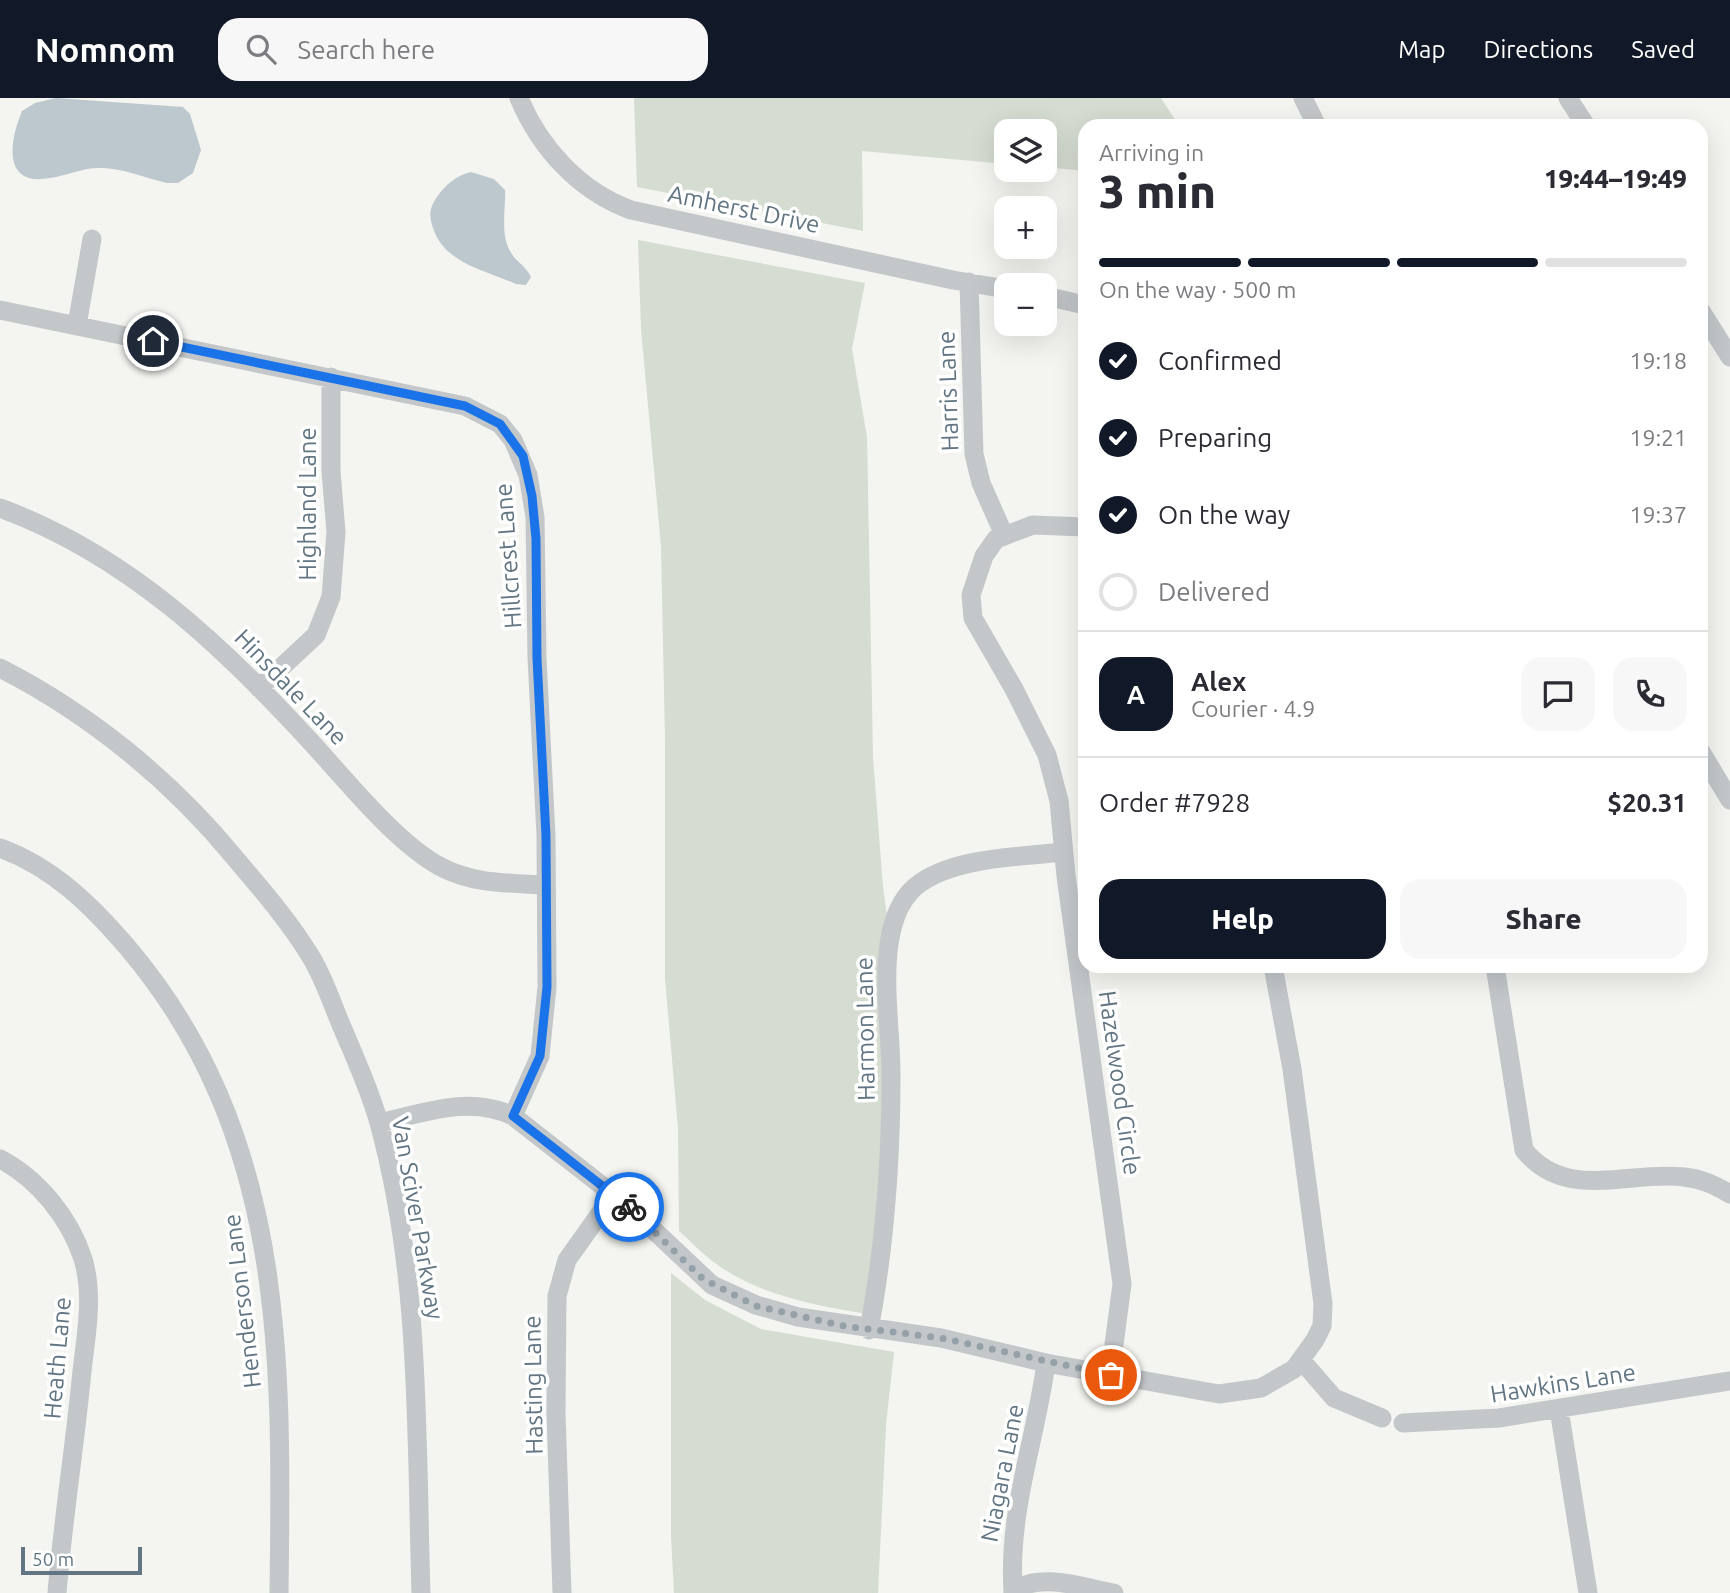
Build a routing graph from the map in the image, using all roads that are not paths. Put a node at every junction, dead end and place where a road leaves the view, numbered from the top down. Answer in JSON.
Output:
{"nodes":[{"id":1,"x":519,"y":98,"type":"edge"},
{"id":2,"x":1303,"y":98,"type":"edge"},
{"id":3,"x":1568,"y":98,"type":"edge"},
{"id":4,"x":1314,"y":119,"type":"edge"},
{"id":5,"x":1582,"y":119,"type":"edge"},
{"id":6,"x":92,"y":239,"type":"dead end"},
{"id":7,"x":969,"y":282,"type":"junction"},
{"id":8,"x":994,"y":287,"type":"edge"},
{"id":9,"x":1057,"y":299,"type":"edge"},
{"id":10,"x":1078,"y":303,"type":"edge"},
{"id":11,"x":0,"y":310,"type":"edge"},
{"id":12,"x":1708,"y":322,"type":"edge"},
{"id":13,"x":77,"y":326,"type":"junction"},
{"id":14,"x":1730,"y":357,"type":"edge"},
{"id":15,"x":331,"y":377,"type":"junction"},
{"id":16,"x":0,"y":509,"type":"edge"},
{"id":17,"x":1078,"y":527,"type":"edge"},
{"id":18,"x":1004,"y":535,"type":"junction"},
{"id":19,"x":0,"y":668,"type":"edge"},
{"id":20,"x":259,"y":688,"type":"junction"},
{"id":21,"x":1708,"y":764,"type":"edge"},
{"id":22,"x":1730,"y":800,"type":"edge"},
{"id":23,"x":0,"y":848,"type":"edge"},
{"id":24,"x":1063,"y":852,"type":"junction"},
{"id":25,"x":544,"y":885,"type":"junction"},
{"id":26,"x":1078,"y":962,"type":"edge"},
{"id":27,"x":1080,"y":973,"type":"edge"},
{"id":28,"x":1274,"y":973,"type":"edge"},
{"id":29,"x":1496,"y":973,"type":"edge"},
{"id":30,"x":513,"y":1116,"type":"junction"},
{"id":31,"x":379,"y":1123,"type":"junction"},
{"id":32,"x":0,"y":1159,"type":"edge"},
{"id":33,"x":614,"y":1194,"type":"junction"},
{"id":34,"x":1730,"y":1194,"type":"edge"},
{"id":35,"x":869,"y":1330,"type":"junction"},
{"id":36,"x":1301,"y":1361,"type":"junction"},
{"id":37,"x":1046,"y":1363,"type":"junction"},
{"id":38,"x":1111,"y":1375,"type":"junction"},
{"id":39,"x":1730,"y":1381,"type":"edge"},
{"id":40,"x":1559,"y":1409,"type":"junction"},
{"id":41,"x":1382,"y":1418,"type":"dead end"},
{"id":42,"x":1403,"y":1423,"type":"dead end"},
{"id":43,"x":57,"y":1593,"type":"edge"},
{"id":44,"x":279,"y":1593,"type":"edge"},
{"id":45,"x":421,"y":1593,"type":"edge"},
{"id":46,"x":562,"y":1593,"type":"edge"},
{"id":47,"x":1013,"y":1593,"type":"edge"},
{"id":48,"x":1114,"y":1593,"type":"edge"},
{"id":49,"x":1587,"y":1593,"type":"edge"}],
"edges":[{"from":1,"to":7,"type":"street","name":"Amherst Drive"},
{"from":2,"to":4,"type":"street"},
{"from":3,"to":5,"type":"street"},
{"from":6,"to":13,"type":"street"},
{"from":7,"to":8,"type":"street","name":"Amherst Drive"},
{"from":7,"to":18,"type":"street","name":"Harris Lane"},
{"from":9,"to":10,"type":"street"},
{"from":11,"to":13,"type":"street","name":"Hillcrest Lane"},
{"from":12,"to":14,"type":"street"},
{"from":13,"to":15,"type":"street","name":"Hillcrest Lane"},
{"from":15,"to":20,"type":"street","name":"Highland Lane"},
{"from":15,"to":25,"type":"street","name":"Hillcrest Lane"},
{"from":16,"to":20,"type":"street","name":"Hinsdale Lane"},
{"from":17,"to":18,"type":"street"},
{"from":18,"to":24,"type":"street","name":"Hazelwood Circle"},
{"from":19,"to":31,"type":"street","name":"Van Sciver Parkway"},
{"from":20,"to":25,"type":"street","name":"Hinsdale Lane"},
{"from":21,"to":22,"type":"street"},
{"from":23,"to":44,"type":"street","name":"Henderson Lane"},
{"from":24,"to":26,"type":"street","name":"Hazelwood Circle"},
{"from":24,"to":35,"type":"street","name":"Harmon Lane"},
{"from":25,"to":30,"type":"street","name":"Hillcrest Lane"},
{"from":27,"to":38,"type":"street","name":"Hazelwood Circle"},
{"from":28,"to":36,"type":"street"},
{"from":29,"to":34,"type":"street"},
{"from":30,"to":31,"type":"street"},
{"from":30,"to":33,"type":"street"},
{"from":31,"to":45,"type":"street","name":"Van Sciver Parkway"},
{"from":32,"to":43,"type":"street","name":"Heath Lane"},
{"from":33,"to":35,"type":"street"},
{"from":33,"to":46,"type":"street","name":"Hasting Lane"},
{"from":35,"to":37,"type":"street"},
{"from":36,"to":38,"type":"street"},
{"from":36,"to":41,"type":"street"},
{"from":37,"to":38,"type":"street"},
{"from":37,"to":47,"type":"street","name":"Niagara Lane"},
{"from":39,"to":40,"type":"street","name":"Hawkins Lane"},
{"from":40,"to":42,"type":"street","name":"Hawkins Lane"},
{"from":40,"to":49,"type":"street"},
{"from":47,"to":48,"type":"street","name":"Niagara Lane"}]}
